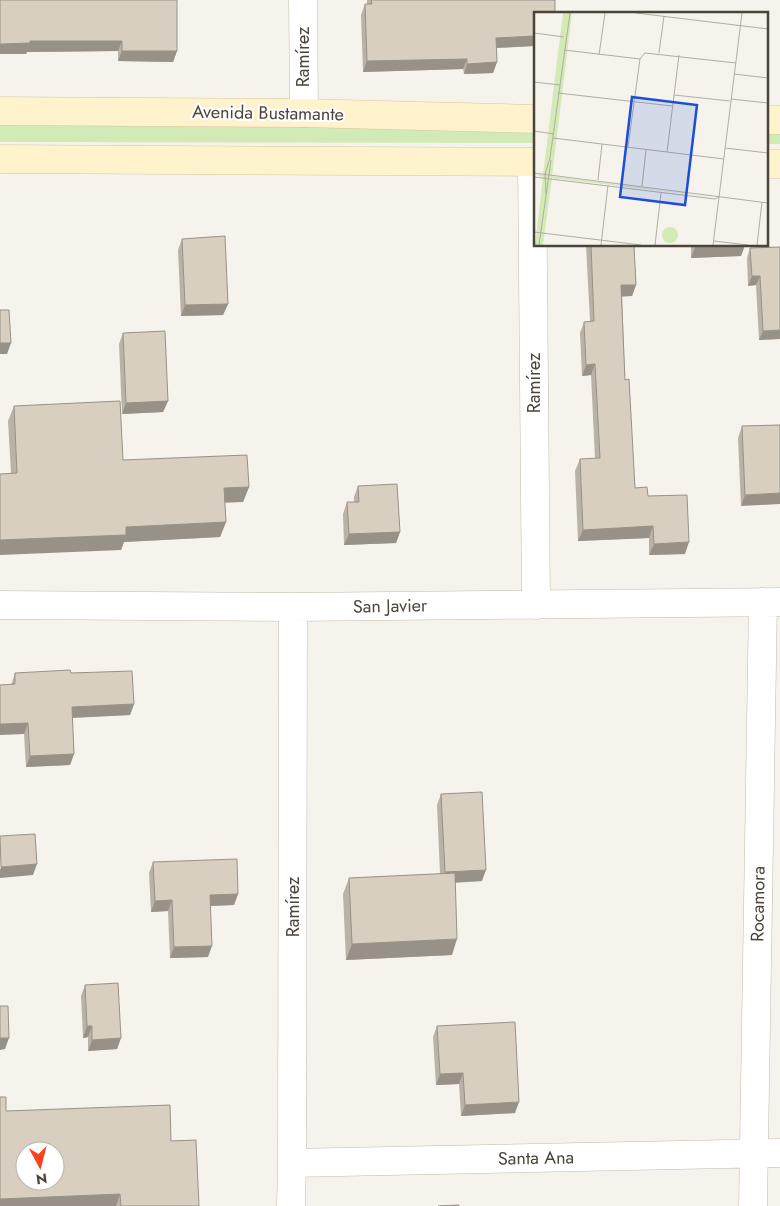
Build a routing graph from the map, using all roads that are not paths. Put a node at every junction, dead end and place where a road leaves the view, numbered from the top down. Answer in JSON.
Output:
{"nodes":[{"id":1,"x":303,"y":0,"type":"edge"},
{"id":2,"x":0,"y":111,"type":"edge"},
{"id":3,"x":304,"y":113,"type":"junction"},
{"id":4,"x":534,"y":119,"type":"edge"},
{"id":5,"x":0,"y":159,"type":"edge"},
{"id":6,"x":534,"y":162,"type":"edge"},
{"id":7,"x":534,"y":246,"type":"edge"},
{"id":8,"x":771,"y":602,"type":"edge"},
{"id":9,"x":536,"y":605,"type":"junction"},
{"id":10,"x":0,"y":606,"type":"edge"},
{"id":11,"x":293,"y":607,"type":"junction"},
{"id":12,"x":767,"y":1153,"type":"edge"},
{"id":13,"x":292,"y":1163,"type":"junction"},
{"id":14,"x":291,"y":1206,"type":"edge"},
{"id":15,"x":753,"y":1206,"type":"edge"}],
"edges":[{"from":1,"to":3,"type":"street","name":"Ramírez"},
{"from":2,"to":3,"type":"main road","name":"Avenida Bustamante"},
{"from":3,"to":4,"type":"main road","name":"Avenida Bustamante"},
{"from":5,"to":6,"type":"main road"},
{"from":7,"to":9,"type":"street","name":"Ramírez"},
{"from":8,"to":9,"type":"street","name":"San Javier"},
{"from":8,"to":12,"type":"street","name":"Rocamora"},
{"from":9,"to":11,"type":"street","name":"San Javier"},
{"from":10,"to":11,"type":"street","name":"San Javier"},
{"from":11,"to":13,"type":"street","name":"Ramírez"},
{"from":12,"to":13,"type":"street","name":"Santa Ana"},
{"from":12,"to":15,"type":"street","name":"Rocamora"},
{"from":13,"to":14,"type":"street","name":"Ramírez"}]}
